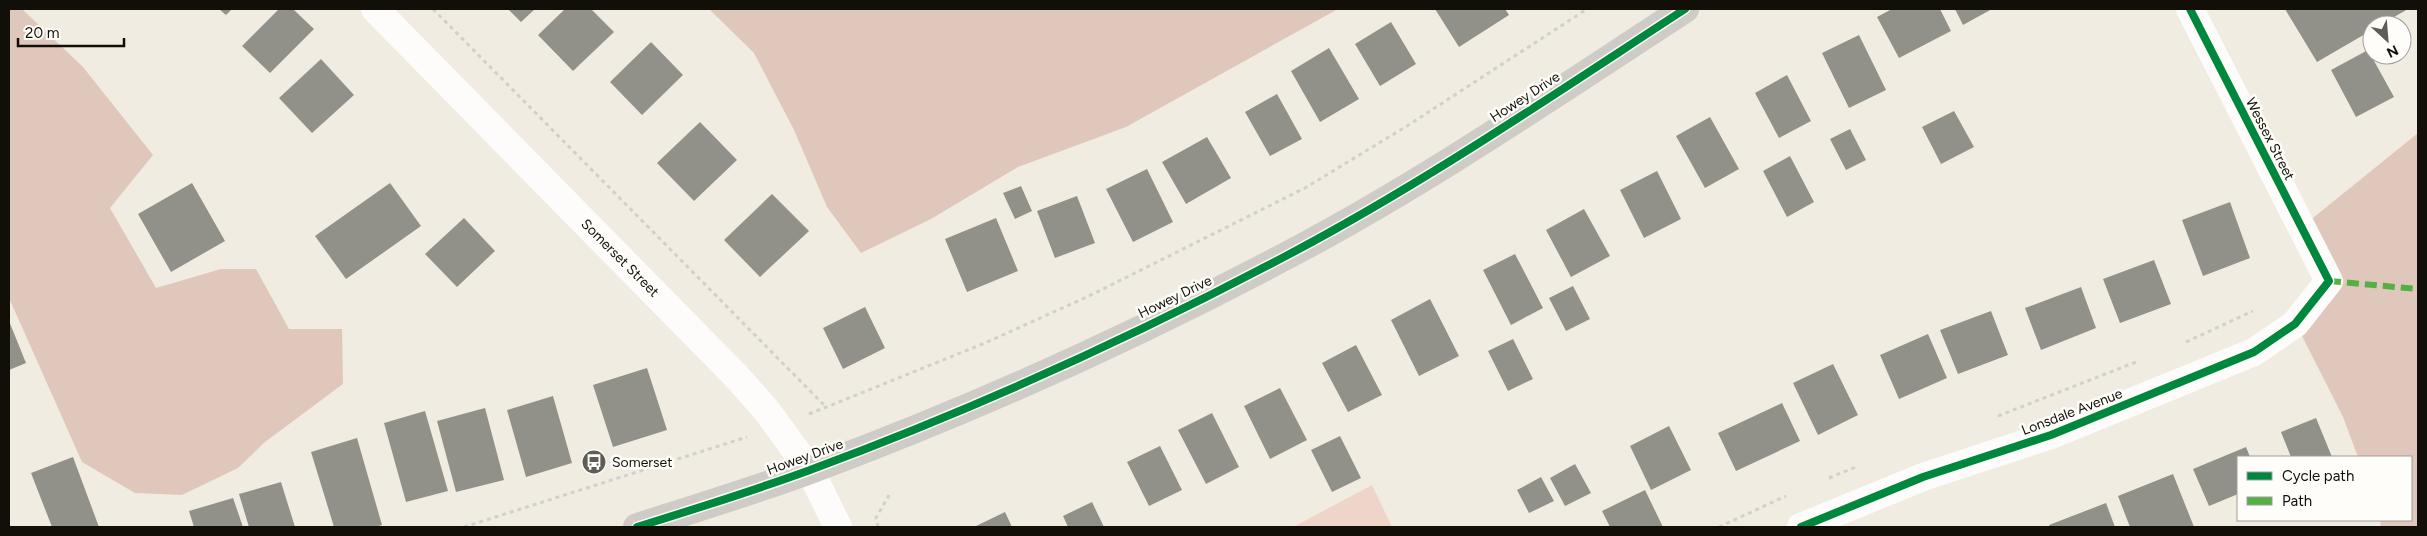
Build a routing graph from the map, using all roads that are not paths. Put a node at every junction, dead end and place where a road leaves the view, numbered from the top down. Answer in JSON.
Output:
{"nodes":[{"id":1,"x":375,"y":9,"type":"edge"},
{"id":2,"x":1685,"y":9,"type":"edge"},
{"id":3,"x":2190,"y":9,"type":"edge"},
{"id":4,"x":2329,"y":281,"type":"joint"},
{"id":5,"x":810,"y":470,"type":"junction"},
{"id":6,"x":637,"y":527,"type":"edge"},
{"id":7,"x":838,"y":527,"type":"edge"},
{"id":8,"x":1801,"y":527,"type":"edge"}],
"edges":[{"from":1,"to":5,"type":"street","name":"Somerset Street"},
{"from":2,"to":5,"type":"main road","name":"Howey Drive"},
{"from":3,"to":4,"type":"street","name":"Wessex Street"},
{"from":4,"to":8,"type":"street","name":"Lonsdale Avenue"},
{"from":5,"to":6,"type":"main road","name":"Howey Drive"},
{"from":5,"to":7,"type":"street","name":"Somerset Street"}]}
